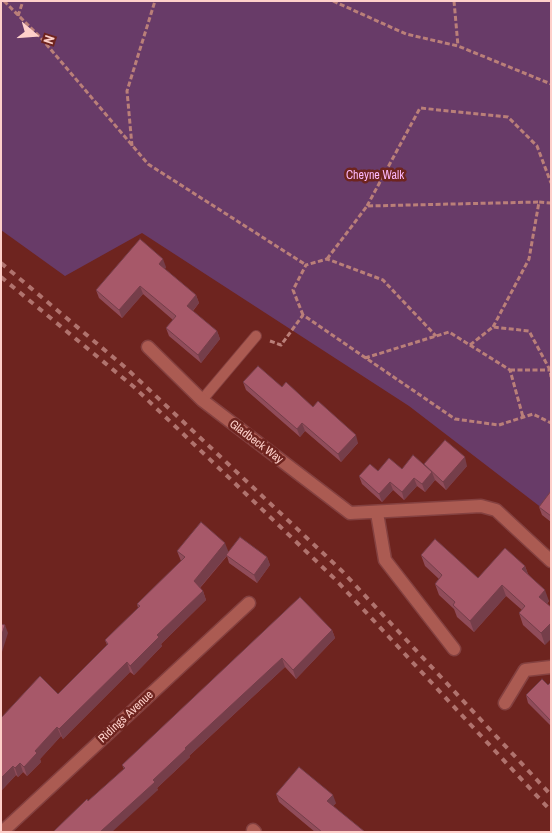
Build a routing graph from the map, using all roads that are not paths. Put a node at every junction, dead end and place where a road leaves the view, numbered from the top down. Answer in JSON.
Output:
{"nodes":[{"id":1,"x":256,"y":336,"type":"dead end"},
{"id":2,"x":148,"y":346,"type":"dead end"},
{"id":3,"x":202,"y":400,"type":"junction"},
{"id":4,"x":377,"y":513,"type":"junction"},
{"id":5,"x":551,"y":561,"type":"edge"},
{"id":6,"x":249,"y":603,"type":"dead end"},
{"id":7,"x":454,"y":649,"type":"dead end"},
{"id":8,"x":551,"y":667,"type":"edge"},
{"id":9,"x":505,"y":703,"type":"dead end"},
{"id":10,"x":2,"y":832,"type":"edge"}],
"edges":[{"from":1,"to":3,"type":"lane"},
{"from":2,"to":3,"type":"street","name":"Gladbeck Way"},
{"from":3,"to":4,"type":"street","name":"Gladbeck Way"},
{"from":4,"to":5,"type":"street","name":"Gladbeck Way"},
{"from":4,"to":7,"type":"street"},
{"from":6,"to":10,"type":"street","name":"Ridings Avenue"},
{"from":8,"to":9,"type":"street"}]}
